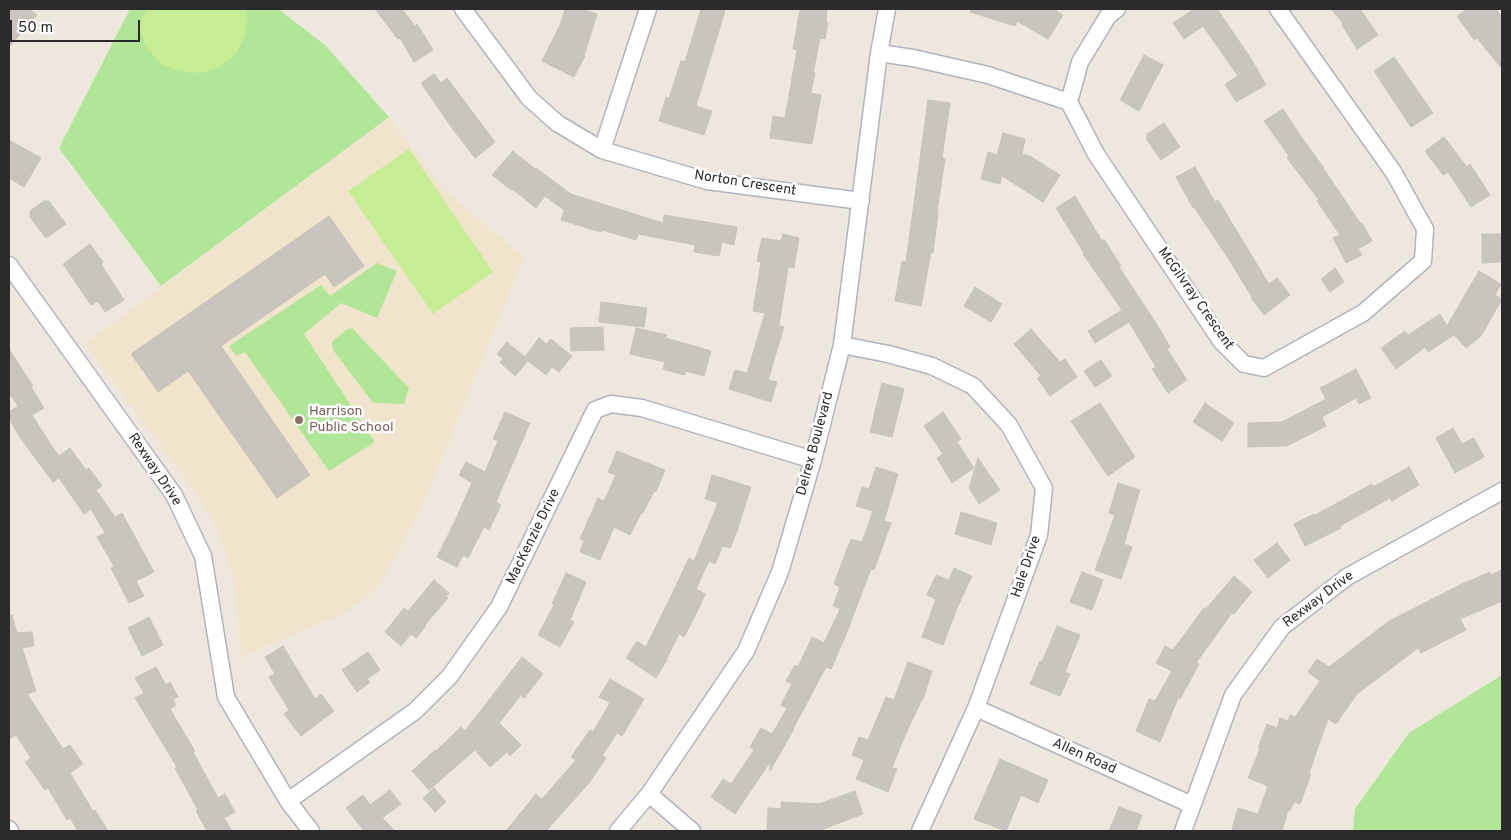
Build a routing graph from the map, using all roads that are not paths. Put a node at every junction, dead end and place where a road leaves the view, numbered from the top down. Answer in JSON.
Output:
{"nodes":[{"id":1,"x":463,"y":9,"type":"edge"},
{"id":2,"x":648,"y":9,"type":"edge"},
{"id":3,"x":887,"y":9,"type":"edge"},
{"id":4,"x":1117,"y":9,"type":"edge"},
{"id":5,"x":1278,"y":9,"type":"edge"},
{"id":6,"x":879,"y":54,"type":"junction"},
{"id":7,"x":1069,"y":102,"type":"junction"},
{"id":8,"x":602,"y":150,"type":"junction"},
{"id":9,"x":861,"y":201,"type":"junction"},
{"id":10,"x":9,"y":265,"type":"edge"},
{"id":11,"x":842,"y":344,"type":"junction"},
{"id":12,"x":813,"y":460,"type":"junction"},
{"id":13,"x":1502,"y":491,"type":"edge"},
{"id":14,"x":976,"y":708,"type":"junction"},
{"id":15,"x":649,"y":794,"type":"junction"},
{"id":16,"x":288,"y":801,"type":"junction"},
{"id":17,"x":1192,"y":805,"type":"junction"},
{"id":18,"x":311,"y":831,"type":"edge"},
{"id":19,"x":618,"y":831,"type":"edge"},
{"id":20,"x":692,"y":831,"type":"edge"},
{"id":21,"x":920,"y":831,"type":"edge"},
{"id":22,"x":1183,"y":831,"type":"edge"}],
"edges":[{"from":1,"to":8,"type":"street","name":"Norton Crescent"},
{"from":2,"to":8,"type":"street"},
{"from":3,"to":6,"type":"street","name":"Delrex Boulevard"},
{"from":4,"to":7,"type":"street"},
{"from":5,"to":7,"type":"street","name":"McGilvray Crescent"},
{"from":6,"to":7,"type":"street"},
{"from":6,"to":9,"type":"street","name":"Delrex Boulevard"},
{"from":8,"to":9,"type":"street","name":"Norton Crescent"},
{"from":9,"to":11,"type":"street","name":"Delrex Boulevard"},
{"from":10,"to":16,"type":"street","name":"Rexway Drive"},
{"from":11,"to":12,"type":"street","name":"Delrex Boulevard"},
{"from":11,"to":14,"type":"street","name":"Hale Drive"},
{"from":12,"to":15,"type":"street","name":"Delrex Boulevard"},
{"from":12,"to":16,"type":"street","name":"MacKenzie Drive"},
{"from":13,"to":17,"type":"street","name":"Rexway Drive"},
{"from":14,"to":17,"type":"street","name":"Allen Road"},
{"from":14,"to":21,"type":"street","name":"Hale Drive"},
{"from":15,"to":19,"type":"street","name":"Delrex Boulevard"},
{"from":15,"to":20,"type":"street"},
{"from":16,"to":18,"type":"street","name":"Rexway Drive"},
{"from":17,"to":22,"type":"street","name":"Rexway Drive"}]}
